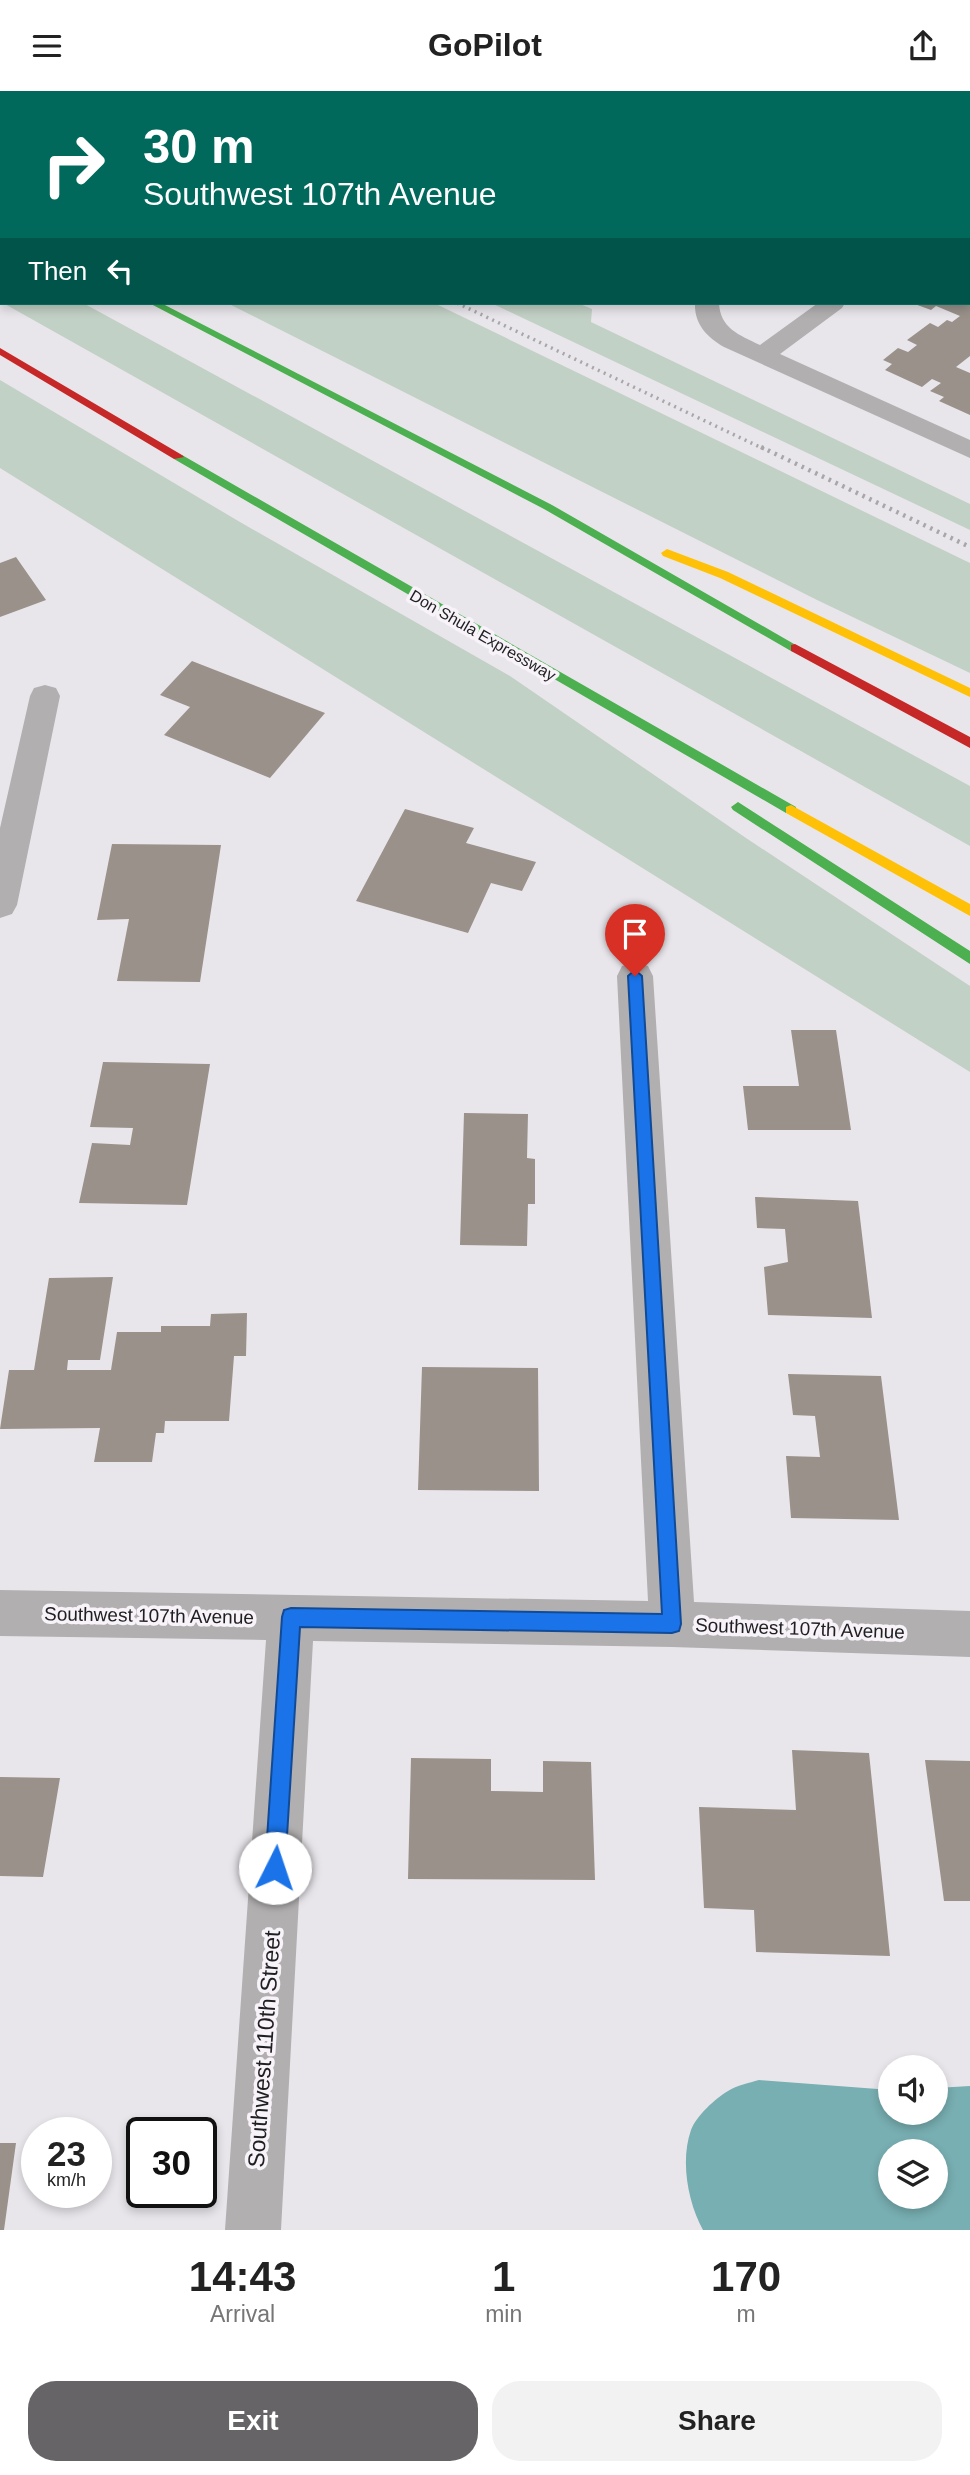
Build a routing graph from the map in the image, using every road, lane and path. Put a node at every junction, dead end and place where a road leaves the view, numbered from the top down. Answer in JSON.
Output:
{"nodes":[{"id":1,"x":158,"y":305,"type":"edge"},
{"id":2,"x":707,"y":305,"type":"edge"},
{"id":3,"x":830,"y":305,"type":"edge"},
{"id":4,"x":0,"y":351,"type":"edge"},
{"id":5,"x":762,"y":355,"type":"junction"},
{"id":6,"x":970,"y":450,"type":"edge"},
{"id":7,"x":548,"y":507,"type":"junction"},
{"id":8,"x":970,"y":693,"type":"edge"},
{"id":9,"x":45,"y":696,"type":"dead end"},
{"id":10,"x":594,"y":699,"type":"junction"},
{"id":11,"x":970,"y":743,"type":"edge"},
{"id":12,"x":676,"y":764,"type":"dead end"},
{"id":13,"x":719,"y":795,"type":"dead end"},
{"id":14,"x":0,"y":905,"type":"edge"},
{"id":15,"x":970,"y":911,"type":"edge"},
{"id":16,"x":970,"y":958,"type":"edge"},
{"id":17,"x":635,"y":976,"type":"dead end"},
{"id":18,"x":0,"y":1613,"type":"edge"},
{"id":19,"x":291,"y":1617,"type":"junction"},
{"id":20,"x":672,"y":1624,"type":"junction"},
{"id":21,"x":970,"y":1634,"type":"edge"},
{"id":22,"x":253,"y":2230,"type":"edge"}],
"edges":[{"from":1,"to":7,"type":"highway"},
{"from":2,"to":5,"type":"street"},
{"from":3,"to":5,"type":"street"},
{"from":4,"to":10,"type":"highway","name":"Don Shula Expressway"},
{"from":5,"to":6,"type":"street"},
{"from":7,"to":8,"type":"highway"},
{"from":7,"to":11,"type":"highway"},
{"from":9,"to":14,"type":"street"},
{"from":10,"to":12,"type":"highway"},
{"from":10,"to":15,"type":"highway","name":"Don Shula Expressway"},
{"from":13,"to":16,"type":"highway"},
{"from":17,"to":20,"type":"street"},
{"from":18,"to":19,"type":"street","name":"Southwest 107th Avenue"},
{"from":19,"to":20,"type":"street","name":"Southwest 107th Avenue"},
{"from":19,"to":22,"type":"street","name":"Southwest 110th Street"},
{"from":20,"to":21,"type":"street","name":"Southwest 107th Avenue"}]}
